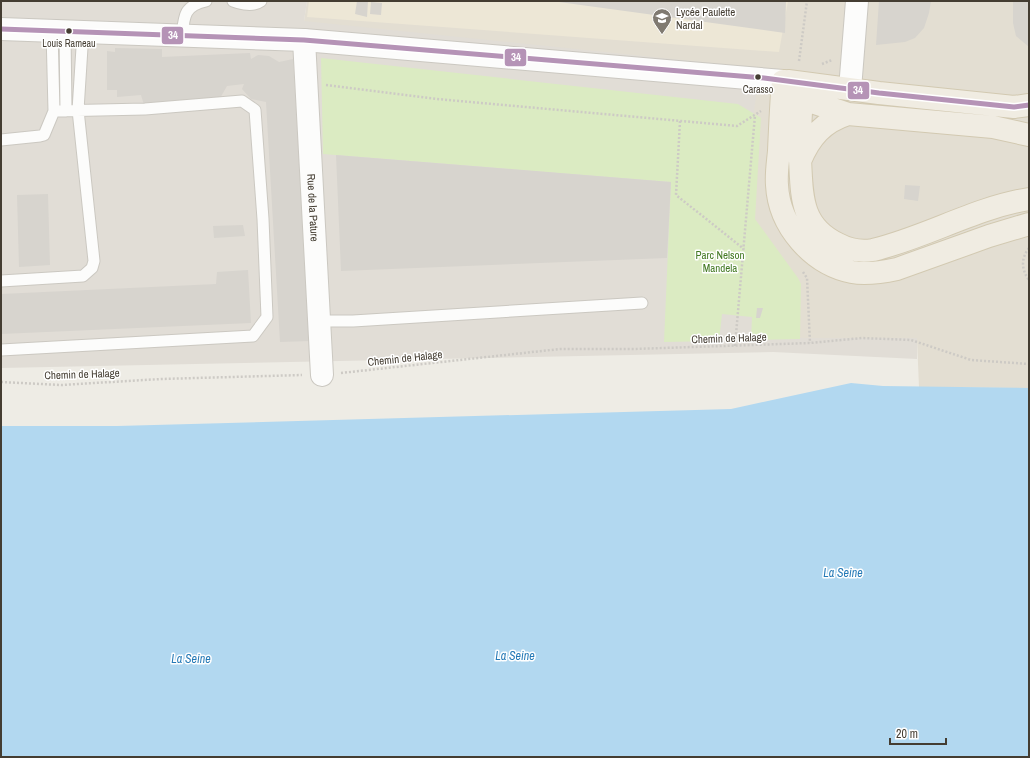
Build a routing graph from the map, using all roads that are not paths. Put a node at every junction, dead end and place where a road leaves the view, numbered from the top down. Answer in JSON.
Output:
{"nodes":[{"id":1,"x":206,"y":1,"type":"edge"},
{"id":2,"x":233,"y":1,"type":"edge"},
{"id":3,"x":262,"y":1,"type":"edge"},
{"id":4,"x":857,"y":1,"type":"edge"},
{"id":5,"x":1,"y":29,"type":"edge"},
{"id":6,"x":67,"y":32,"type":"junction"},
{"id":7,"x":182,"y":36,"type":"junction"},
{"id":8,"x":304,"y":40,"type":"junction"},
{"id":9,"x":796,"y":86,"type":"junction"},
{"id":10,"x":850,"y":89,"type":"junction"},
{"id":11,"x":1029,"y":105,"type":"edge"},
{"id":12,"x":78,"y":110,"type":"junction"},
{"id":13,"x":54,"y":111,"type":"junction"},
{"id":14,"x":66,"y":111,"type":"junction"},
{"id":15,"x":842,"y":112,"type":"junction"},
{"id":16,"x":1029,"y":135,"type":"edge"},
{"id":17,"x":1,"y":140,"type":"edge"},
{"id":18,"x":800,"y":161,"type":"junction"},
{"id":19,"x":1029,"y":199,"type":"edge"},
{"id":20,"x":1029,"y":224,"type":"edge"},
{"id":21,"x":1,"y":281,"type":"edge"},
{"id":22,"x":642,"y":303,"type":"dead end"},
{"id":23,"x":320,"y":321,"type":"junction"},
{"id":24,"x":1,"y":350,"type":"edge"},
{"id":25,"x":322,"y":375,"type":"road end"}],
"edges":[{"from":1,"to":7,"type":"lane"},
{"from":2,"to":3,"type":"lane"},
{"from":4,"to":10,"type":"street"},
{"from":5,"to":6,"type":"street"},
{"from":6,"to":7,"type":"street"},
{"from":6,"to":12,"type":"lane"},
{"from":6,"to":13,"type":"lane"},
{"from":6,"to":14,"type":"lane"},
{"from":7,"to":8,"type":"street"},
{"from":8,"to":9,"type":"street"},
{"from":8,"to":23,"type":"street","name":"Rue de la Pature"},
{"from":9,"to":10,"type":"main road"},
{"from":9,"to":15,"type":"main road"},
{"from":9,"to":18,"type":"main road"},
{"from":9,"to":20,"type":"main road"},
{"from":10,"to":11,"type":"main road"},
{"from":10,"to":15,"type":"main road"},
{"from":12,"to":14,"type":"lane"},
{"from":12,"to":21,"type":"lane"},
{"from":12,"to":24,"type":"lane"},
{"from":13,"to":14,"type":"lane"},
{"from":13,"to":17,"type":"lane"},
{"from":15,"to":16,"type":"main road"},
{"from":15,"to":18,"type":"main road"},
{"from":18,"to":19,"type":"main road"},
{"from":22,"to":23,"type":"lane"},
{"from":23,"to":25,"type":"street","name":"Rue de la Pature"}]}
